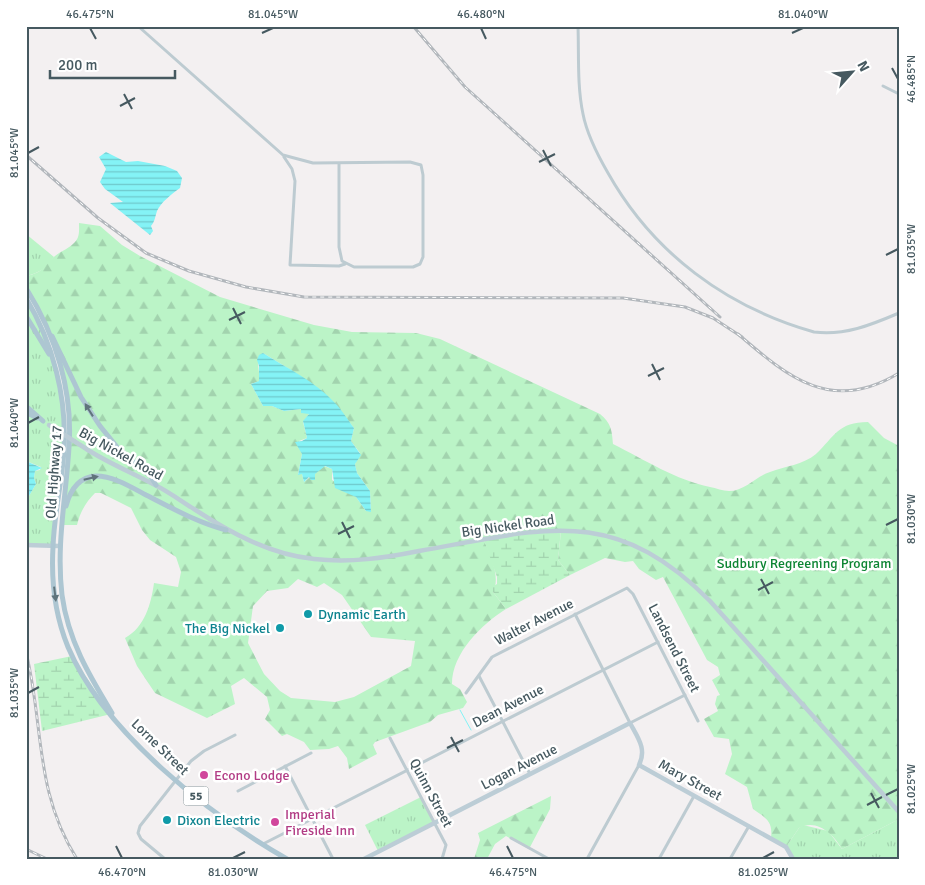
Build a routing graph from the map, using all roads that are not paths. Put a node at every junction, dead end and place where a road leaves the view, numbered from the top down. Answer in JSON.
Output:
{"nodes":[{"id":1,"x":138,"y":26,"type":"edge"},
{"id":2,"x":578,"y":26,"type":"edge"},
{"id":3,"x":883,"y":86,"type":"dead end"},
{"id":4,"x":899,"y":94,"type":"edge"},
{"id":5,"x":283,"y":155,"type":"junction"},
{"id":6,"x":339,"y":163,"type":"junction"},
{"id":7,"x":345,"y":264,"type":"junction"},
{"id":8,"x":26,"y":288,"type":"edge"},
{"id":9,"x":26,"y":298,"type":"edge"},
{"id":10,"x":899,"y":314,"type":"edge"},
{"id":11,"x":26,"y":316,"type":"edge"},
{"id":12,"x":49,"y":333,"type":"junction"},
{"id":13,"x":53,"y":359,"type":"junction"},
{"id":14,"x":26,"y":406,"type":"edge"},
{"id":15,"x":26,"y":412,"type":"edge"},
{"id":16,"x":43,"y":421,"type":"junction"},
{"id":17,"x":156,"y":485,"type":"junction"},
{"id":18,"x":63,"y":514,"type":"junction"},
{"id":19,"x":226,"y":530,"type":"junction"},
{"id":20,"x":26,"y":545,"type":"edge"},
{"id":21,"x":53,"y":545,"type":"junction"},
{"id":22,"x":60,"y":546,"type":"junction"},
{"id":23,"x":627,"y":588,"type":"joint"},
{"id":24,"x":575,"y":614,"type":"junction"},
{"id":25,"x":658,"y":642,"type":"junction"},
{"id":26,"x":603,"y":670,"type":"junction"},
{"id":27,"x":478,"y":675,"type":"junction"},
{"id":28,"x":466,"y":693,"type":"dead end"},
{"id":29,"x":685,"y":695,"type":"junction"},
{"id":30,"x":116,"y":719,"type":"junction"},
{"id":31,"x":698,"y":721,"type":"dead end"},
{"id":32,"x":503,"y":722,"type":"junction"},
{"id":33,"x":630,"y":723,"type":"junction"},
{"id":34,"x":235,"y":735,"type":"dead end"},
{"id":35,"x":390,"y":738,"type":"dead end"},
{"id":36,"x":311,"y":753,"type":"dead end"},
{"id":37,"x":639,"y":765,"type":"junction"},
{"id":38,"x":285,"y":766,"type":"junction"},
{"id":39,"x":407,"y":771,"type":"junction"},
{"id":40,"x":530,"y":774,"type":"junction"},
{"id":41,"x":177,"y":780,"type":"junction"},
{"id":42,"x":238,"y":791,"type":"dead end"},
{"id":43,"x":694,"y":796,"type":"junction"},
{"id":44,"x":899,"y":812,"type":"edge"},
{"id":45,"x":313,"y":818,"type":"junction"},
{"id":46,"x":434,"y":822,"type":"junction"},
{"id":47,"x":749,"y":826,"type":"junction"},
{"id":48,"x":511,"y":838,"type":"dead end"},
{"id":49,"x":262,"y":844,"type":"junction"},
{"id":50,"x":165,"y":859,"type":"edge"},
{"id":51,"x":287,"y":859,"type":"edge"},
{"id":52,"x":334,"y":859,"type":"edge"},
{"id":53,"x":364,"y":859,"type":"edge"},
{"id":54,"x":442,"y":859,"type":"edge"},
{"id":55,"x":549,"y":859,"type":"edge"},
{"id":56,"x":587,"y":859,"type":"edge"},
{"id":57,"x":659,"y":859,"type":"edge"},
{"id":58,"x":730,"y":859,"type":"edge"},
{"id":59,"x":793,"y":859,"type":"edge"}],
"edges":[{"from":1,"to":5,"type":"street"},
{"from":2,"to":10,"type":"street"},
{"from":3,"to":4,"type":"street"},
{"from":5,"to":6,"type":"street"},
{"from":5,"to":7,"type":"street"},
{"from":6,"to":7,"type":"street"},
{"from":6,"to":7,"type":"street"},
{"from":8,"to":12,"type":"main road","name":"Old Highway 17","number":"55"},
{"from":9,"to":13,"type":"main road","name":"Old Highway 17","number":"55"},
{"from":11,"to":13,"type":"main road"},
{"from":17,"to":12,"type":"main road","one_way":true},
{"from":12,"to":18,"type":"main road","name":"Old Highway 17","number":"55"},
{"from":13,"to":21,"type":"main road","name":"Old Highway 17","number":"55"},
{"from":14,"to":16,"type":"main road"},
{"from":15,"to":16,"type":"main road"},
{"from":16,"to":17,"type":"main road","name":"Big Nickel Road","bridge":true},
{"from":17,"to":19,"type":"main road","name":"Big Nickel Road"},
{"from":18,"to":19,"type":"main road","one_way":true},
{"from":18,"to":22,"type":"main road","name":"Old Highway 17","number":"55"},
{"from":19,"to":44,"type":"main road","name":"Big Nickel Road"},
{"from":20,"to":21,"type":"main road"},
{"from":21,"to":22,"type":"main road"},
{"from":21,"to":30,"type":"main road","name":"Lorne Street","number":"55","one_way":true},
{"from":22,"to":30,"type":"main road","name":"Lorne Street","number":"55"},
{"from":23,"to":24,"type":"street","name":"Walter Avenue"},
{"from":23,"to":25,"type":"street","name":"Landsend Street"},
{"from":24,"to":26,"type":"street","name":"Mary Street"},
{"from":24,"to":27,"type":"street","name":"Walter Avenue"},
{"from":25,"to":26,"type":"street","name":"Dean Avenue"},
{"from":25,"to":29,"type":"street","name":"Landsend Street"},
{"from":26,"to":32,"type":"street","name":"Dean Avenue"},
{"from":26,"to":33,"type":"street","name":"Mary Street"},
{"from":27,"to":28,"type":"street","name":"Walter Avenue"},
{"from":27,"to":32,"type":"street"},
{"from":29,"to":31,"type":"street","name":"Landsend Street"},
{"from":29,"to":33,"type":"street","name":"Logan Avenue"},
{"from":30,"to":41,"type":"main road","name":"Lorne Street","number":"55"},
{"from":32,"to":39,"type":"street","name":"Dean Avenue"},
{"from":32,"to":40,"type":"street"},
{"from":33,"to":37,"type":"main road","name":"Mary Street"},
{"from":33,"to":40,"type":"main road","name":"Logan Avenue"},
{"from":34,"to":41,"type":"street"},
{"from":35,"to":39,"type":"street","name":"Quinn Street"},
{"from":36,"to":38,"type":"street"},
{"from":37,"to":43,"type":"main road","name":"Mary Street"},
{"from":37,"to":56,"type":"street"},
{"from":38,"to":42,"type":"street"},
{"from":38,"to":45,"type":"street"},
{"from":39,"to":45,"type":"street","name":"Dean Avenue"},
{"from":39,"to":46,"type":"street","name":"Quinn Street"},
{"from":40,"to":46,"type":"main road","name":"Logan Avenue"},
{"from":41,"to":49,"type":"main road","name":"Lorne Street","number":"55"},
{"from":41,"to":50,"type":"street"},
{"from":43,"to":47,"type":"main road","name":"Mary Street"},
{"from":43,"to":57,"type":"street"},
{"from":45,"to":49,"type":"street","name":"Dean Avenue"},
{"from":45,"to":52,"type":"street"},
{"from":46,"to":53,"type":"main road","name":"Logan Avenue"},
{"from":46,"to":54,"type":"street","name":"Quinn Street"},
{"from":47,"to":58,"type":"street"},
{"from":47,"to":59,"type":"main road","name":"Mary Street"},
{"from":48,"to":55,"type":"street"},
{"from":49,"to":51,"type":"main road","name":"Lorne Street","number":"55"}]}
